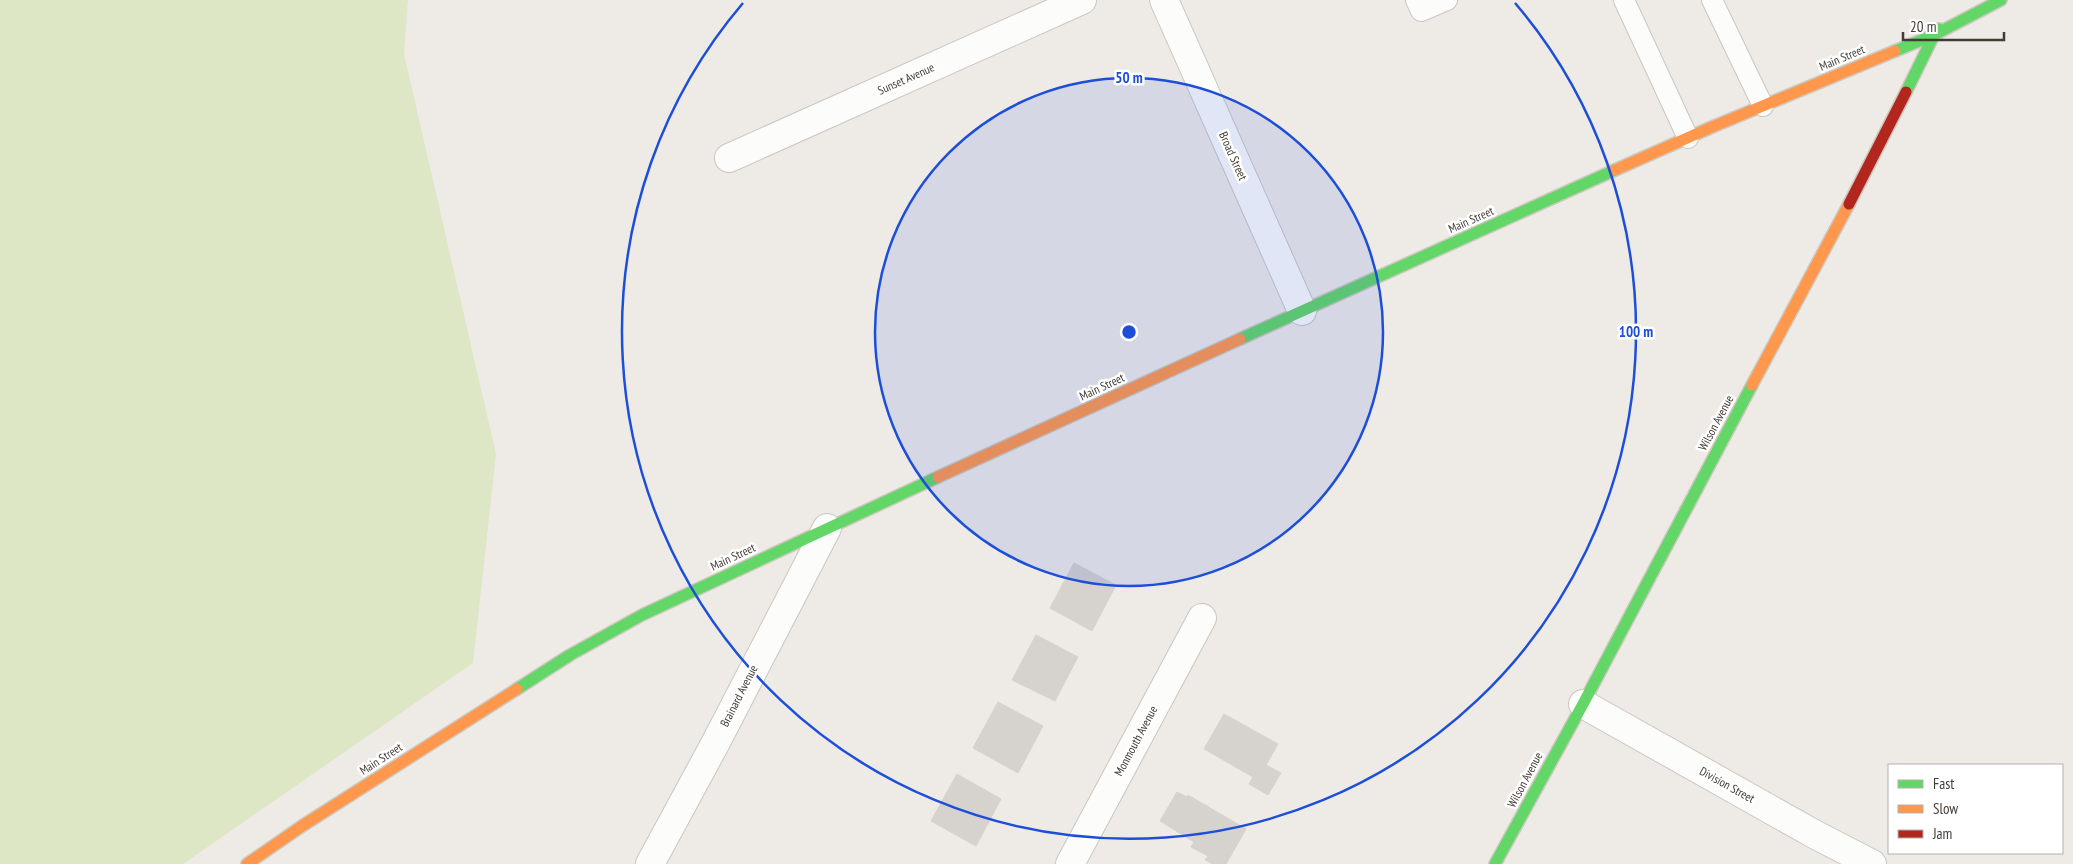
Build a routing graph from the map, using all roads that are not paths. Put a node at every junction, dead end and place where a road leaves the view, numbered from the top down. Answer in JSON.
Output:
{"nodes":[{"id":1,"x":1082,"y":0,"type":"edge"},
{"id":2,"x":1164,"y":0,"type":"edge"},
{"id":3,"x":1416,"y":0,"type":"edge"},
{"id":4,"x":1448,"y":0,"type":"edge"},
{"id":5,"x":1624,"y":0,"type":"edge"},
{"id":6,"x":1712,"y":0,"type":"edge"},
{"id":7,"x":2001,"y":0,"type":"edge"},
{"id":8,"x":1961,"y":7,"type":"dead end"},
{"id":9,"x":1934,"y":35,"type":"junction"},
{"id":10,"x":1763,"y":106,"type":"junction"},
{"id":11,"x":1688,"y":138,"type":"junction"},
{"id":12,"x":729,"y":158,"type":"dead end"},
{"id":13,"x":1302,"y":311,"type":"junction"},
{"id":14,"x":827,"y":528,"type":"junction"},
{"id":15,"x":1202,"y":618,"type":"dead end"},
{"id":16,"x":1583,"y":704,"type":"junction"},
{"id":17,"x":247,"y":864,"type":"edge"},
{"id":18,"x":650,"y":864,"type":"edge"},
{"id":19,"x":1070,"y":864,"type":"edge"},
{"id":20,"x":1495,"y":864,"type":"edge"},
{"id":21,"x":1872,"y":864,"type":"edge"}],
"edges":[{"from":1,"to":12,"type":"street","name":"Sunset Avenue"},
{"from":2,"to":13,"type":"street","name":"Broad Street"},
{"from":3,"to":4,"type":"lane"},
{"from":5,"to":11,"type":"lane"},
{"from":6,"to":10,"type":"lane"},
{"from":7,"to":9,"type":"street","name":"Main Street"},
{"from":8,"to":9,"type":"street","name":"Wilson Avenue"},
{"from":9,"to":10,"type":"street","name":"Main Street"},
{"from":9,"to":16,"type":"street","name":"Wilson Avenue"},
{"from":10,"to":11,"type":"street","name":"Main Street"},
{"from":11,"to":13,"type":"street","name":"Main Street"},
{"from":13,"to":14,"type":"street","name":"Main Street"},
{"from":14,"to":17,"type":"street","name":"Main Street"},
{"from":14,"to":18,"type":"street","name":"Brainard Avenue"},
{"from":15,"to":19,"type":"street","name":"Monmouth Avenue"},
{"from":16,"to":20,"type":"street","name":"Wilson Avenue"},
{"from":16,"to":21,"type":"street","name":"Division Street"}]}
